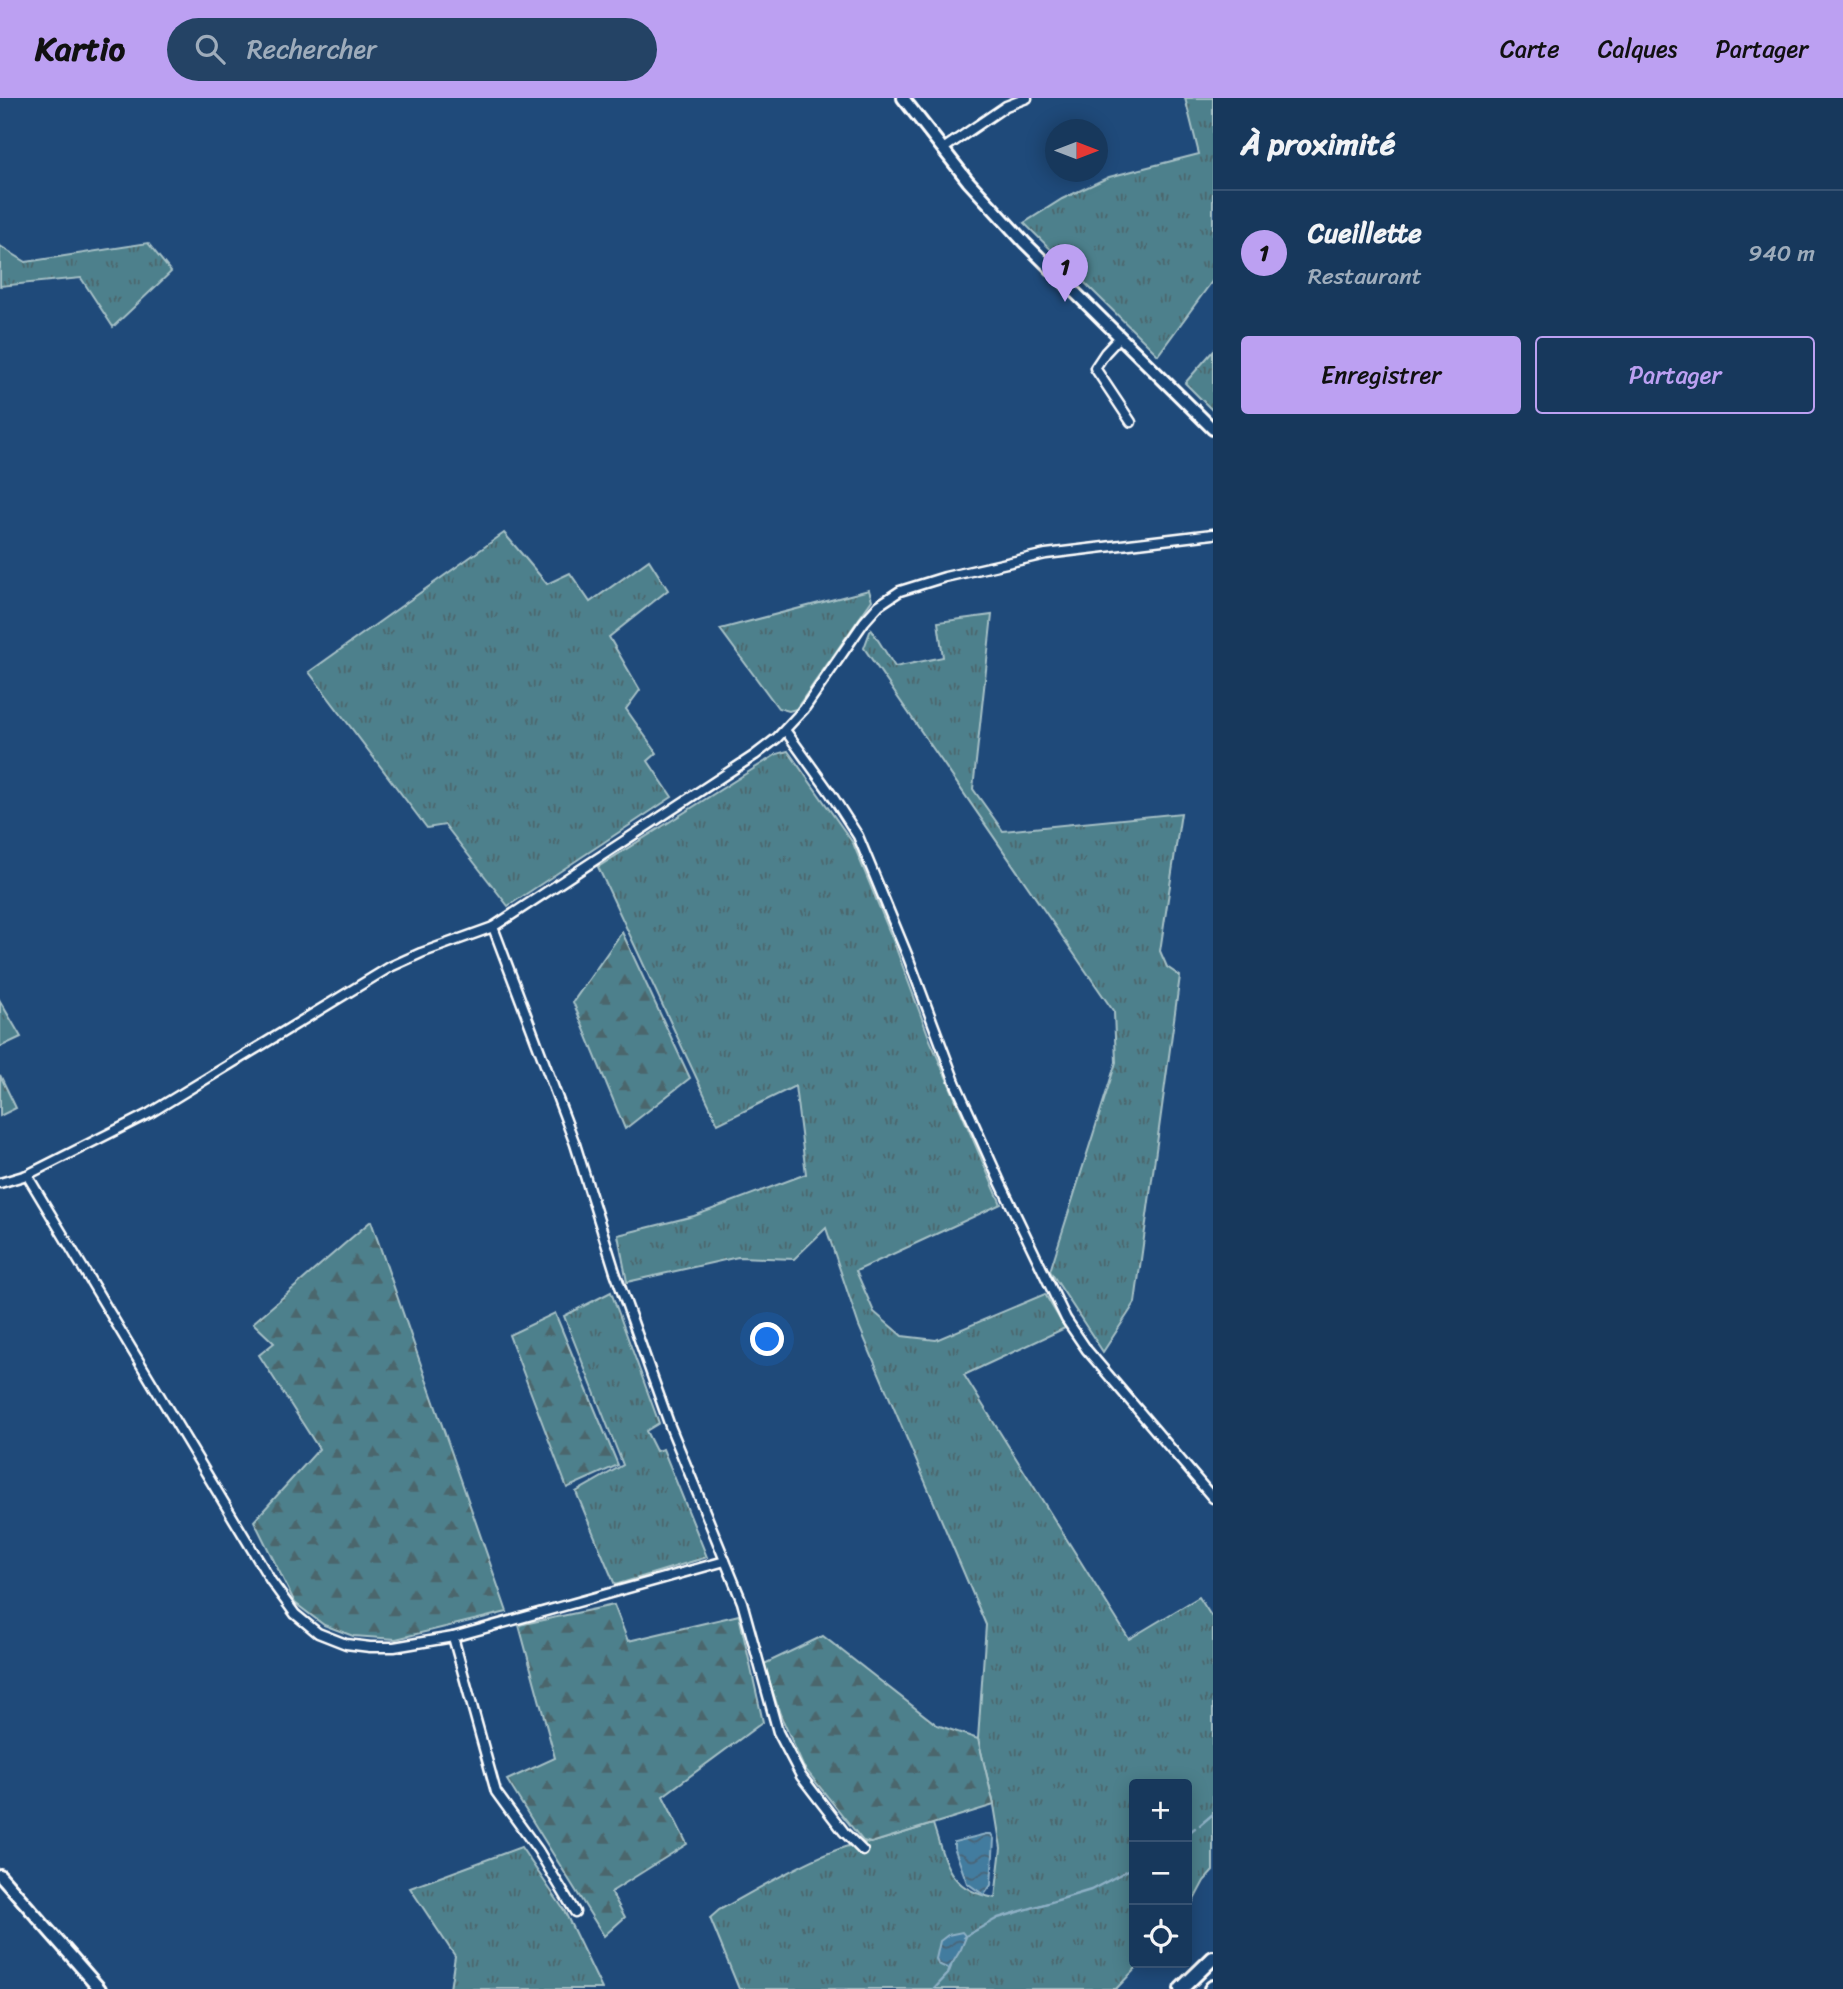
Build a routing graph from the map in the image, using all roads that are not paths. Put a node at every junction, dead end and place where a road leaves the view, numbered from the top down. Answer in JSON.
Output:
{"nodes":[{"id":1,"x":903,"y":98,"type":"edge"},
{"id":2,"x":1027,"y":98,"type":"edge"},
{"id":3,"x":943,"y":149,"type":"junction"},
{"id":4,"x":1120,"y":337,"type":"junction"},
{"id":5,"x":1131,"y":422,"type":"dead end"},
{"id":6,"x":1213,"y":429,"type":"edge"},
{"id":7,"x":1213,"y":534,"type":"edge"},
{"id":8,"x":785,"y":730,"type":"junction"},
{"id":9,"x":493,"y":927,"type":"junction"},
{"id":10,"x":27,"y":1175,"type":"junction"},
{"id":11,"x":0,"y":1183,"type":"edge"},
{"id":12,"x":1213,"y":1499,"type":"edge"},
{"id":13,"x":725,"y":1561,"type":"junction"},
{"id":14,"x":453,"y":1637,"type":"junction"},
{"id":15,"x":863,"y":1851,"type":"dead end"},
{"id":16,"x":0,"y":1875,"type":"edge"},
{"id":17,"x":575,"y":1912,"type":"dead end"},
{"id":18,"x":1213,"y":1958,"type":"edge"},
{"id":19,"x":100,"y":1989,"type":"edge"},
{"id":20,"x":1181,"y":1989,"type":"edge"}],
"edges":[{"from":1,"to":3,"type":"main road"},
{"from":2,"to":3,"type":"street"},
{"from":3,"to":4,"type":"main road"},
{"from":4,"to":5,"type":"street"},
{"from":4,"to":6,"type":"main road"},
{"from":7,"to":8,"type":"street"},
{"from":8,"to":9,"type":"street"},
{"from":8,"to":12,"type":"street"},
{"from":9,"to":10,"type":"street"},
{"from":9,"to":13,"type":"street"},
{"from":10,"to":11,"type":"street"},
{"from":10,"to":14,"type":"street"},
{"from":13,"to":14,"type":"street"},
{"from":13,"to":15,"type":"street"},
{"from":14,"to":17,"type":"street"},
{"from":16,"to":19,"type":"main road"},
{"from":18,"to":20,"type":"highway"}]}
